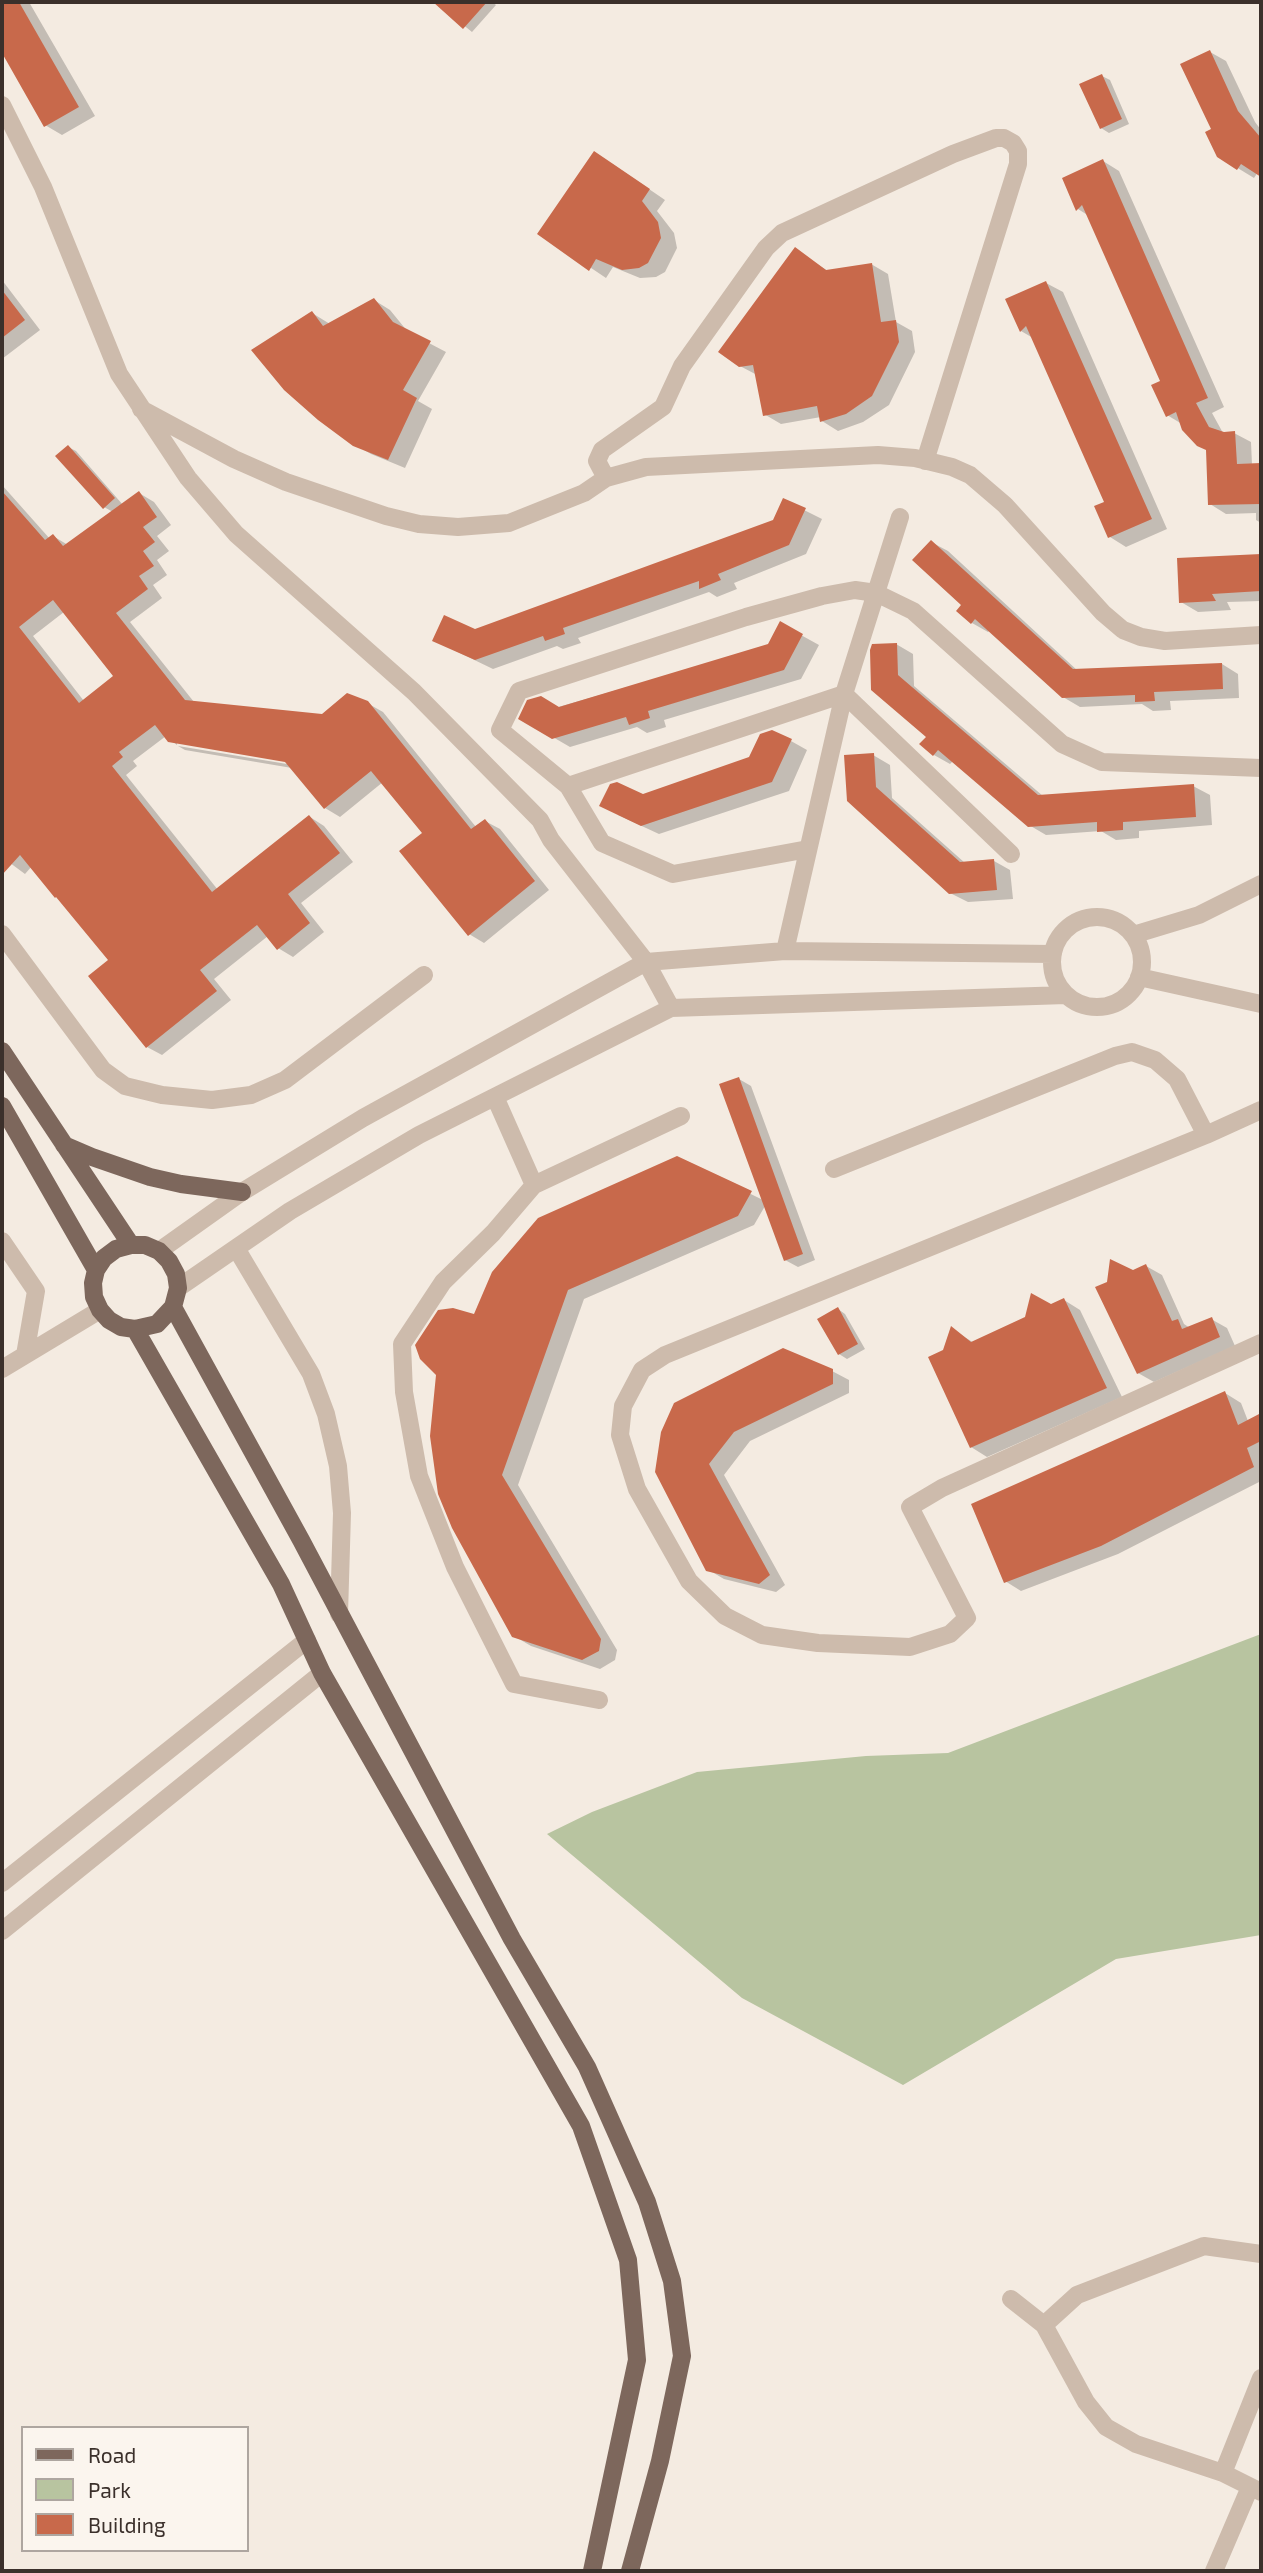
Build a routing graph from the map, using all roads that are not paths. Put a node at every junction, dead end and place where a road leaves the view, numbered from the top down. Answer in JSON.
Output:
{"nodes":[{"id":1,"x":2,"y":105,"type":"edge"},
{"id":2,"x":141,"y":409,"type":"junction"},
{"id":3,"x":925,"y":461,"type":"junction"},
{"id":4,"x":606,"y":478,"type":"junction"},
{"id":5,"x":900,"y":517,"type":"dead end"},
{"id":6,"x":876,"y":593,"type":"junction"},
{"id":7,"x":1261,"y":635,"type":"edge"},
{"id":8,"x":844,"y":694,"type":"junction"},
{"id":9,"x":1261,"y":768,"type":"edge"},
{"id":10,"x":568,"y":786,"type":"junction"},
{"id":11,"x":808,"y":849,"type":"junction"},
{"id":12,"x":1011,"y":854,"type":"dead end"},
{"id":13,"x":1261,"y":884,"type":"edge"},
{"id":14,"x":2,"y":934,"type":"edge"},
{"id":15,"x":1133,"y":935,"type":"junction"},
{"id":16,"x":785,"y":951,"type":"junction"},
{"id":17,"x":1053,"y":954,"type":"junction"},
{"id":18,"x":646,"y":962,"type":"junction"},
{"id":19,"x":424,"y":975,"type":"dead end"},
{"id":20,"x":1139,"y":977,"type":"junction"},
{"id":21,"x":1066,"y":995,"type":"junction"},
{"id":22,"x":1261,"y":1004,"type":"edge"},
{"id":23,"x":671,"y":1009,"type":"junction"},
{"id":24,"x":2,"y":1051,"type":"edge"},
{"id":25,"x":495,"y":1097,"type":"junction"},
{"id":26,"x":2,"y":1106,"type":"edge"},
{"id":27,"x":1261,"y":1110,"type":"edge"},
{"id":28,"x":681,"y":1116,"type":"dead end"},
{"id":29,"x":1206,"y":1135,"type":"junction"},
{"id":30,"x":64,"y":1145,"type":"junction"},
{"id":31,"x":834,"y":1169,"type":"dead end"},
{"id":32,"x":534,"y":1185,"type":"junction"},
{"id":33,"x":242,"y":1192,"type":"junction"},
{"id":34,"x":2,"y":1241,"type":"edge"},
{"id":35,"x":131,"y":1245,"type":"junction"},
{"id":36,"x":236,"y":1248,"type":"junction"},
{"id":37,"x":159,"y":1251,"type":"junction"},
{"id":38,"x":96,"y":1270,"type":"junction"},
{"id":39,"x":178,"y":1288,"type":"junction"},
{"id":40,"x":173,"y":1307,"type":"junction"},
{"id":41,"x":100,"y":1310,"type":"junction"},
{"id":42,"x":135,"y":1329,"type":"junction"},
{"id":43,"x":1261,"y":1343,"type":"edge"},
{"id":44,"x":25,"y":1355,"type":"junction"},
{"id":45,"x":2,"y":1369,"type":"edge"},
{"id":46,"x":340,"y":1614,"type":"junction"},
{"id":47,"x":307,"y":1640,"type":"junction"},
{"id":48,"x":322,"y":1673,"type":"junction"},
{"id":49,"x":599,"y":1700,"type":"dead end"},
{"id":50,"x":2,"y":1883,"type":"edge"},
{"id":51,"x":2,"y":1931,"type":"edge"},
{"id":52,"x":1261,"y":2254,"type":"edge"},
{"id":53,"x":1011,"y":2300,"type":"dead end"},
{"id":54,"x":1044,"y":2325,"type":"junction"},
{"id":55,"x":1261,"y":2378,"type":"edge"},
{"id":56,"x":1223,"y":2473,"type":"junction"},
{"id":57,"x":1256,"y":2489,"type":"edge"},
{"id":58,"x":592,"y":2571,"type":"edge"},
{"id":59,"x":630,"y":2571,"type":"edge"},
{"id":60,"x":1214,"y":2571,"type":"edge"}],
"edges":[{"from":1,"to":2,"type":"street"},
{"from":2,"to":4,"type":"street"},
{"from":2,"to":18,"type":"street"},
{"from":3,"to":4,"type":"street"},
{"from":3,"to":4,"type":"street"},
{"from":3,"to":7,"type":"street"},
{"from":5,"to":6,"type":"street"},
{"from":6,"to":8,"type":"street"},
{"from":6,"to":9,"type":"street"},
{"from":6,"to":10,"type":"street"},
{"from":8,"to":10,"type":"street"},
{"from":8,"to":11,"type":"street"},
{"from":8,"to":12,"type":"street"},
{"from":10,"to":11,"type":"street"},
{"from":11,"to":16,"type":"street"},
{"from":13,"to":15,"type":"street"},
{"from":14,"to":19,"type":"street"},
{"from":15,"to":17,"type":"street"},
{"from":15,"to":20,"type":"street"},
{"from":16,"to":17,"type":"street"},
{"from":16,"to":18,"type":"street"},
{"from":17,"to":21,"type":"street"},
{"from":18,"to":23,"type":"street"},
{"from":18,"to":33,"type":"street"},
{"from":20,"to":21,"type":"street"},
{"from":20,"to":22,"type":"street"},
{"from":21,"to":23,"type":"street"},
{"from":23,"to":25,"type":"street"},
{"from":24,"to":30,"type":"main road"},
{"from":25,"to":32,"type":"street"},
{"from":25,"to":36,"type":"street"},
{"from":26,"to":38,"type":"main road"},
{"from":27,"to":29,"type":"street"},
{"from":28,"to":32,"type":"street"},
{"from":29,"to":31,"type":"street"},
{"from":29,"to":43,"type":"street"},
{"from":30,"to":33,"type":"main road"},
{"from":30,"to":35,"type":"main road"},
{"from":32,"to":49,"type":"street"},
{"from":33,"to":37,"type":"street"},
{"from":34,"to":44,"type":"street"},
{"from":35,"to":37,"type":"main road"},
{"from":35,"to":38,"type":"main road"},
{"from":36,"to":39,"type":"street"},
{"from":36,"to":46,"type":"street"},
{"from":37,"to":39,"type":"main road"},
{"from":38,"to":41,"type":"main road"},
{"from":39,"to":40,"type":"main road"},
{"from":40,"to":42,"type":"main road"},
{"from":40,"to":46,"type":"main road"},
{"from":41,"to":42,"type":"main road"},
{"from":41,"to":44,"type":"street"},
{"from":42,"to":47,"type":"main road"},
{"from":44,"to":45,"type":"street"},
{"from":46,"to":59,"type":"main road"},
{"from":47,"to":48,"type":"main road"},
{"from":47,"to":50,"type":"street"},
{"from":48,"to":51,"type":"street"},
{"from":48,"to":58,"type":"main road"},
{"from":52,"to":54,"type":"street"},
{"from":53,"to":54,"type":"street"},
{"from":54,"to":56,"type":"street"},
{"from":55,"to":56,"type":"street"},
{"from":56,"to":57,"type":"street"},
{"from":57,"to":60,"type":"street"}]}
